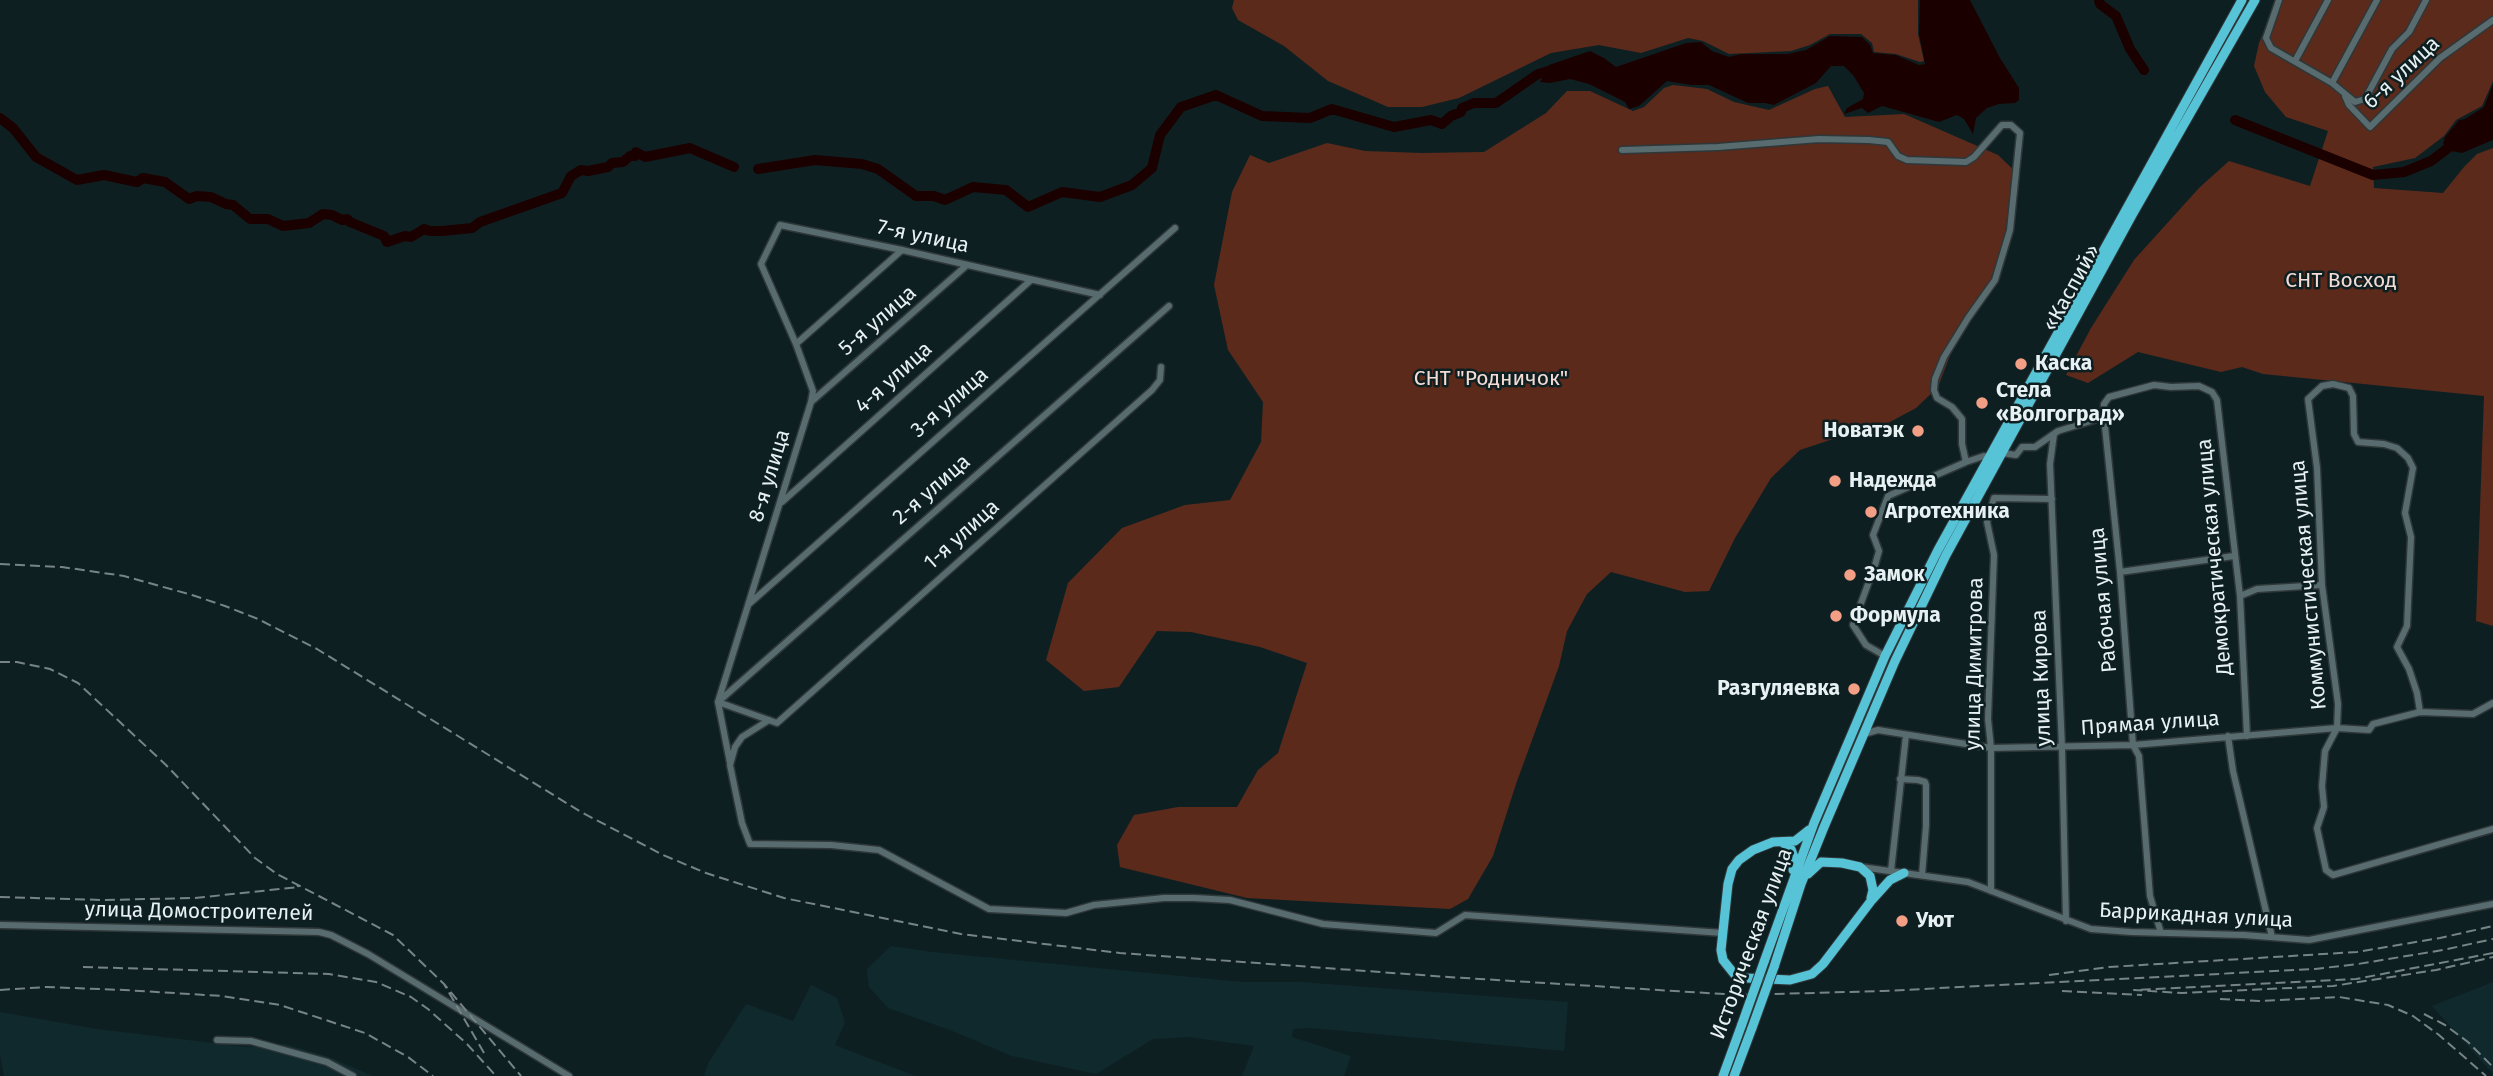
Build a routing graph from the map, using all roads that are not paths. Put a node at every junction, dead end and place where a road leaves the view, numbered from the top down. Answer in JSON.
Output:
{"nodes":[{"id":1,"x":2242,"y":0,"type":"edge"},
{"id":2,"x":2255,"y":0,"type":"edge"},
{"id":3,"x":2279,"y":0,"type":"edge"},
{"id":4,"x":2328,"y":0,"type":"edge"},
{"id":5,"x":2377,"y":0,"type":"edge"},
{"id":6,"x":2426,"y":0,"type":"edge"},
{"id":7,"x":2493,"y":20,"type":"edge"},
{"id":8,"x":2295,"y":61,"type":"junction"},
{"id":9,"x":2332,"y":83,"type":"junction"},
{"id":10,"x":2345,"y":95,"type":"junction"},
{"id":11,"x":1622,"y":150,"type":"dead end"},
{"id":12,"x":1175,"y":228,"type":"dead end"},
{"id":13,"x":902,"y":250,"type":"junction"},
{"id":14,"x":761,"y":264,"type":"joint"},
{"id":15,"x":967,"y":265,"type":"junction"},
{"id":16,"x":1031,"y":279,"type":"junction"},
{"id":17,"x":1100,"y":295,"type":"junction"},
{"id":18,"x":1169,"y":306,"type":"dead end"},
{"id":19,"x":796,"y":344,"type":"junction"},
{"id":20,"x":1161,"y":367,"type":"dead end"},
{"id":21,"x":811,"y":402,"type":"junction"},
{"id":22,"x":2104,"y":417,"type":"junction"},
{"id":23,"x":2054,"y":434,"type":"junction"},
{"id":24,"x":1992,"y":454,"type":"junction"},
{"id":25,"x":1966,"y":462,"type":"junction"},
{"id":26,"x":2052,"y":499,"type":"junction"},
{"id":27,"x":780,"y":503,"type":"junction"},
{"id":28,"x":2234,"y":556,"type":"junction"},
{"id":29,"x":2120,"y":572,"type":"junction"},
{"id":30,"x":2322,"y":585,"type":"junction"},
{"id":31,"x":2240,"y":596,"type":"junction"},
{"id":32,"x":748,"y":604,"type":"junction"},
{"id":33,"x":1885,"y":656,"type":"junction"},
{"id":34,"x":718,"y":702,"type":"junction"},
{"id":35,"x":2493,"y":703,"type":"edge"},
{"id":36,"x":2420,"y":712,"type":"junction"},
{"id":37,"x":1872,"y":715,"type":"junction"},
{"id":38,"x":773,"y":721,"type":"junction"},
{"id":39,"x":2337,"y":728,"type":"junction"},
{"id":40,"x":1878,"y":730,"type":"junction"},
{"id":41,"x":1862,"y":735,"type":"junction"},
{"id":42,"x":1906,"y":736,"type":"junction"},
{"id":43,"x":2228,"y":736,"type":"junction"},
{"id":44,"x":2248,"y":736,"type":"junction"},
{"id":45,"x":2133,"y":745,"type":"junction"},
{"id":46,"x":1991,"y":748,"type":"junction"},
{"id":47,"x":2062,"y":748,"type":"junction"},
{"id":48,"x":730,"y":765,"type":"junction"},
{"id":49,"x":1900,"y":779,"type":"junction"},
{"id":50,"x":1819,"y":825,"type":"junction"},
{"id":51,"x":2493,"y":829,"type":"edge"},
{"id":52,"x":1782,"y":842,"type":"junction"},
{"id":53,"x":1842,"y":863,"type":"junction"},
{"id":54,"x":1860,"y":867,"type":"junction"},
{"id":55,"x":1891,"y":872,"type":"junction"},
{"id":56,"x":1905,"y":873,"type":"junction"},
{"id":57,"x":1922,"y":875,"type":"junction"},
{"id":58,"x":1801,"y":884,"type":"junction"},
{"id":59,"x":1789,"y":888,"type":"junction"},
{"id":60,"x":1991,"y":891,"type":"junction"},
{"id":61,"x":1871,"y":901,"type":"junction"},
{"id":62,"x":2493,"y":904,"type":"edge"},
{"id":63,"x":2066,"y":921,"type":"junction"},
{"id":64,"x":0,"y":925,"type":"edge"},
{"id":65,"x":1723,"y":933,"type":"junction"},
{"id":66,"x":2161,"y":933,"type":"junction"},
{"id":67,"x":2272,"y":937,"type":"junction"},
{"id":68,"x":1769,"y":965,"type":"junction"},
{"id":69,"x":217,"y":1040,"type":"dead end"},
{"id":70,"x":353,"y":1076,"type":"edge"},
{"id":71,"x":569,"y":1076,"type":"edge"},
{"id":72,"x":1723,"y":1076,"type":"edge"},
{"id":73,"x":1734,"y":1076,"type":"edge"}],
"edges":[{"from":1,"to":24,"type":"highway","name":"«Каспий»"},
{"from":2,"to":24,"type":"highway","name":"«Каспий»"},
{"from":3,"to":8,"type":"street"},
{"from":4,"to":8,"type":"street"},
{"from":5,"to":9,"type":"street"},
{"from":6,"to":10,"type":"street"},
{"from":7,"to":10,"type":"street","name":"6-я улица"},
{"from":8,"to":9,"type":"street"},
{"from":9,"to":10,"type":"street"},
{"from":11,"to":25,"type":"street"},
{"from":12,"to":17,"type":"street","name":"3-я улица"},
{"from":13,"to":14,"type":"street","name":"7-я улица"},
{"from":13,"to":15,"type":"street","name":"7-я улица"},
{"from":13,"to":19,"type":"street"},
{"from":14,"to":19,"type":"street","name":"8-я улица"},
{"from":15,"to":16,"type":"street","name":"7-я улица"},
{"from":15,"to":21,"type":"street","name":"5-я улица"},
{"from":16,"to":17,"type":"street","name":"7-я улица"},
{"from":16,"to":27,"type":"street","name":"4-я улица"},
{"from":17,"to":32,"type":"street","name":"3-я улица"},
{"from":18,"to":34,"type":"street","name":"2-я улица"},
{"from":19,"to":21,"type":"street","name":"8-я улица"},
{"from":20,"to":38,"type":"street","name":"1-я улица"},
{"from":21,"to":27,"type":"street","name":"8-я улица"},
{"from":22,"to":23,"type":"street"},
{"from":22,"to":28,"type":"street","name":"Демократическая улица"},
{"from":22,"to":29,"type":"street","name":"Рабочая улица"},
{"from":23,"to":24,"type":"street"},
{"from":23,"to":26,"type":"street","name":"улица Кирова"},
{"from":24,"to":25,"type":"street"},
{"from":24,"to":33,"type":"highway","name":"«Каспий»"},
{"from":24,"to":37,"type":"highway","name":"«Каспий»"},
{"from":25,"to":33,"type":"street"},
{"from":26,"to":46,"type":"street","name":"улица Димитрова"},
{"from":26,"to":47,"type":"street","name":"улица Кирова"},
{"from":27,"to":32,"type":"street","name":"8-я улица"},
{"from":28,"to":29,"type":"street"},
{"from":28,"to":31,"type":"street","name":"Демократическая улица"},
{"from":29,"to":45,"type":"street","name":"Рабочая улица"},
{"from":30,"to":31,"type":"street"},
{"from":30,"to":36,"type":"street","name":"Коммунистическая улица"},
{"from":30,"to":39,"type":"street","name":"Коммунистическая улица"},
{"from":31,"to":44,"type":"street","name":"Демократическая улица"},
{"from":32,"to":34,"type":"street","name":"8-я улица"},
{"from":33,"to":50,"type":"highway","name":"«Каспий»"},
{"from":34,"to":38,"type":"street"},
{"from":34,"to":48,"type":"street"},
{"from":35,"to":36,"type":"street","name":"Прямая улица"},
{"from":36,"to":39,"type":"street","name":"Прямая улица"},
{"from":37,"to":40,"type":"street"},
{"from":37,"to":41,"type":"highway","name":"«Каспий»"},
{"from":38,"to":48,"type":"street","name":"1-я улица"},
{"from":39,"to":44,"type":"street","name":"Прямая улица"},
{"from":39,"to":51,"type":"street","name":"Коммунистическая улица"},
{"from":40,"to":41,"type":"street"},
{"from":40,"to":42,"type":"street","name":"Прямая улица"},
{"from":41,"to":50,"type":"highway","name":"«Каспий»"},
{"from":42,"to":46,"type":"street","name":"Прямая улица"},
{"from":42,"to":49,"type":"street"},
{"from":43,"to":44,"type":"street","name":"Прямая улица"},
{"from":43,"to":45,"type":"street","name":"Прямая улица"},
{"from":43,"to":67,"type":"street"},
{"from":45,"to":47,"type":"street","name":"Прямая улица"},
{"from":45,"to":66,"type":"street","name":"Рабочая улица"},
{"from":46,"to":47,"type":"street","name":"Прямая улица"},
{"from":46,"to":60,"type":"street","name":"улица Димитрова"},
{"from":47,"to":63,"type":"street","name":"улица Кирова"},
{"from":48,"to":65,"type":"street"},
{"from":49,"to":55,"type":"street"},
{"from":49,"to":57,"type":"street"},
{"from":50,"to":52,"type":"highway"},
{"from":50,"to":53,"type":"highway"},
{"from":50,"to":58,"type":"highway","name":"Историческая улица"},
{"from":50,"to":59,"type":"highway","name":"Историческая улица"},
{"from":52,"to":59,"type":"highway"},
{"from":52,"to":65,"type":"highway"},
{"from":53,"to":54,"type":"highway"},
{"from":53,"to":58,"type":"highway"},
{"from":54,"to":55,"type":"street","name":"Баррикадная улица"},
{"from":54,"to":61,"type":"highway"},
{"from":55,"to":56,"type":"street","name":"Баррикадная улица"},
{"from":56,"to":57,"type":"street","name":"Баррикадная улица"},
{"from":56,"to":61,"type":"highway"},
{"from":57,"to":60,"type":"street","name":"Баррикадная улица"},
{"from":58,"to":68,"type":"highway","name":"Историческая улица"},
{"from":59,"to":68,"type":"highway","name":"Историческая улица"},
{"from":60,"to":63,"type":"street","name":"Баррикадная улица"},
{"from":61,"to":65,"type":"highway"},
{"from":62,"to":67,"type":"street","name":"Баррикадная улица"},
{"from":63,"to":66,"type":"street","name":"Баррикадная улица"},
{"from":64,"to":71,"type":"street","name":"улица Домостроителей"},
{"from":66,"to":67,"type":"street","name":"Баррикадная улица"},
{"from":68,"to":72,"type":"highway","name":"Историческая улица","bridge":true},
{"from":68,"to":73,"type":"highway","name":"Историческая улица","bridge":true},
{"from":69,"to":70,"type":"street"}]}
